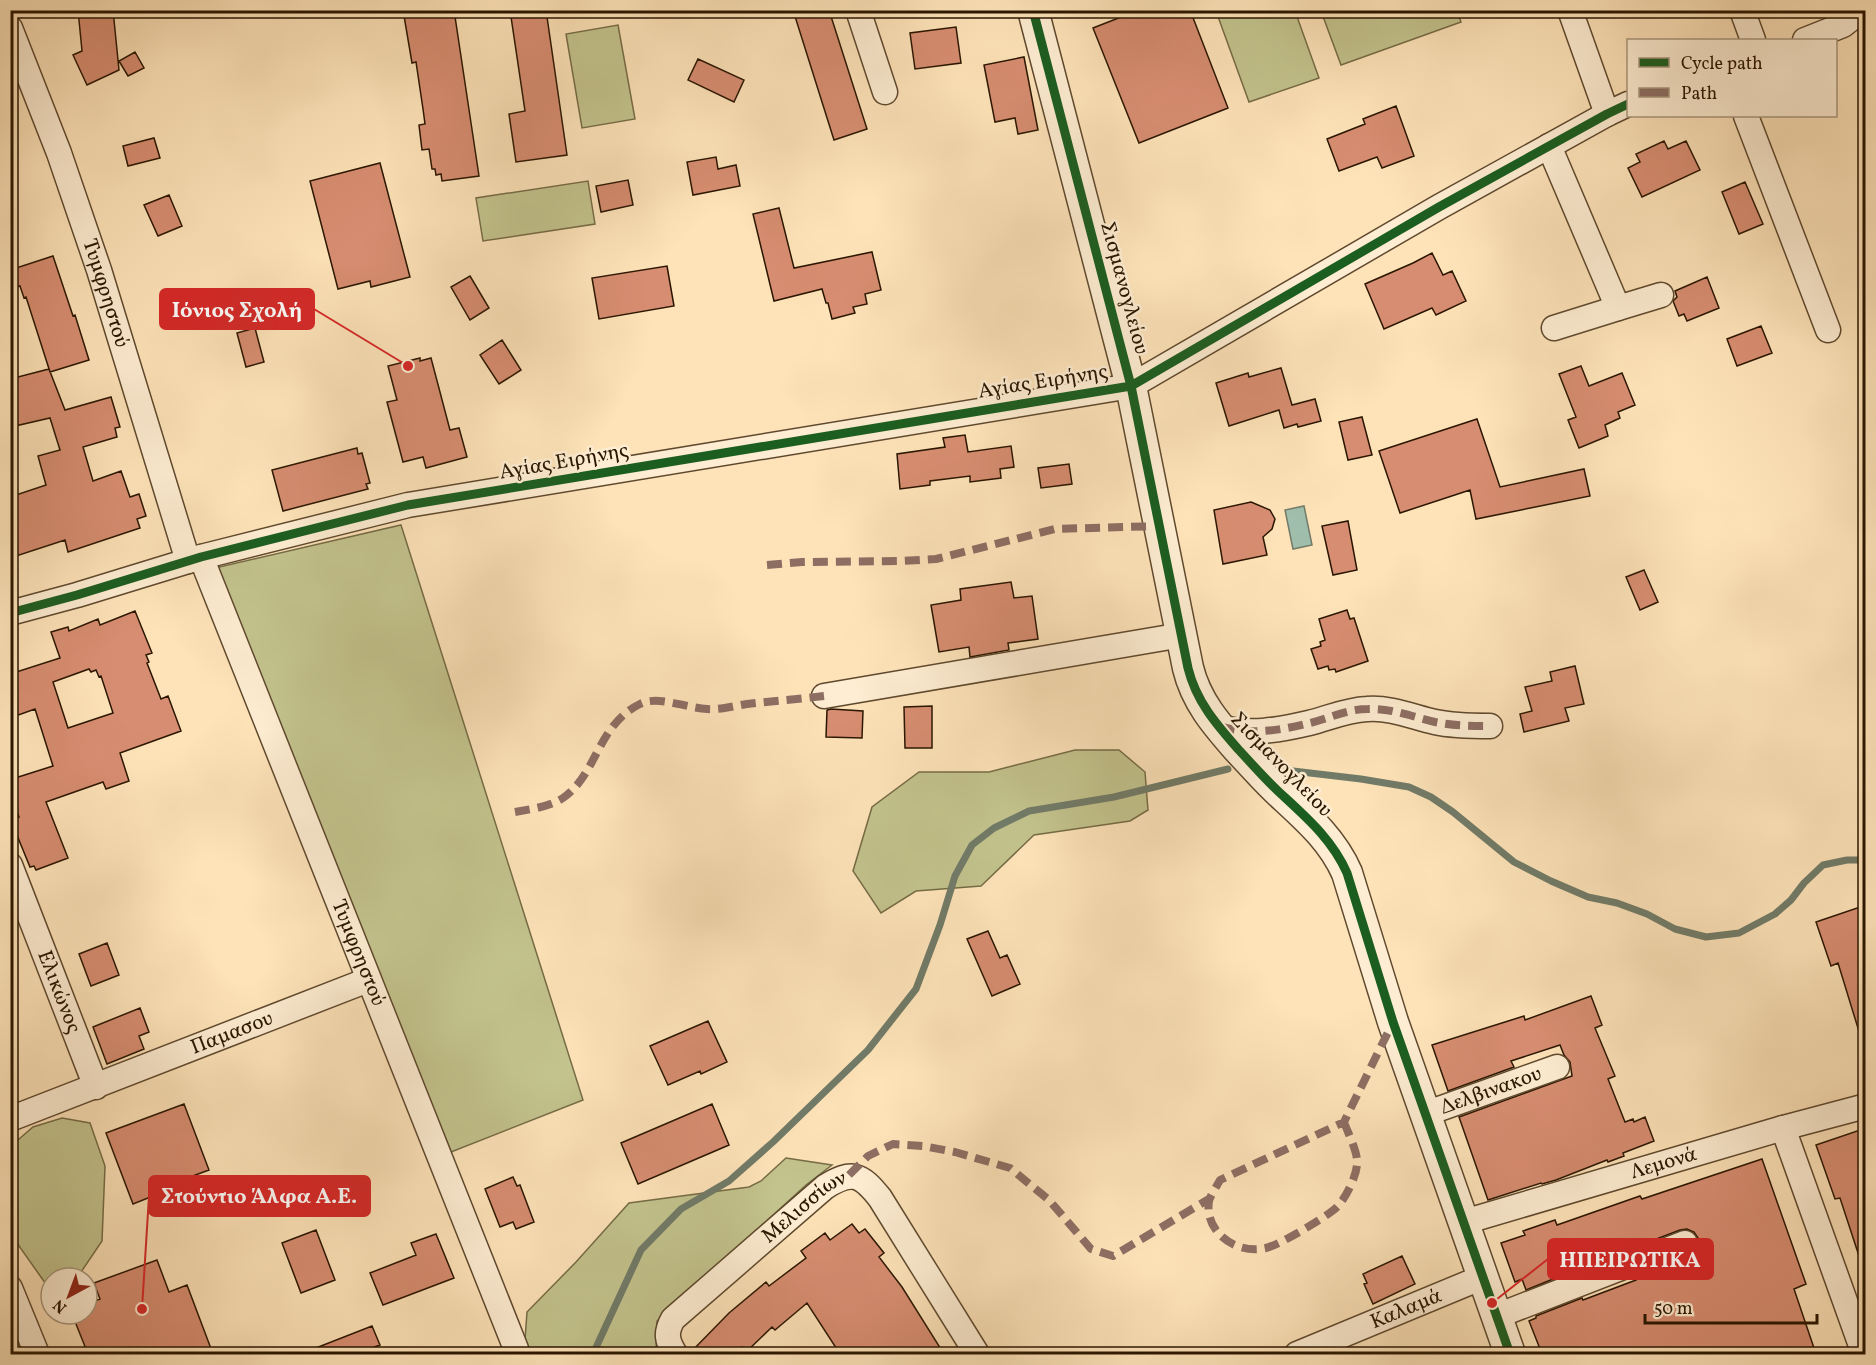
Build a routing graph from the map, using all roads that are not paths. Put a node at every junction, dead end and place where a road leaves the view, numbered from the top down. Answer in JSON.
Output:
{"nodes":[{"id":1,"x":858,"y":10,"type":"edge"},
{"id":2,"x":1033,"y":10,"type":"edge"},
{"id":3,"x":1570,"y":10,"type":"edge"},
{"id":4,"x":1742,"y":10,"type":"edge"},
{"id":5,"x":1862,"y":10,"type":"edge"},
{"id":6,"x":10,"y":28,"type":"edge"},
{"id":7,"x":1753,"y":39,"type":"edge"},
{"id":8,"x":1808,"y":39,"type":"edge"},
{"id":9,"x":885,"y":92,"type":"dead end"},
{"id":10,"x":1618,"y":109,"type":"edge"},
{"id":11,"x":1746,"y":117,"type":"edge"},
{"id":12,"x":1549,"y":146,"type":"junction"},
{"id":13,"x":1661,"y":295,"type":"dead end"},
{"id":14,"x":1618,"y":308,"type":"junction"},
{"id":15,"x":1554,"y":328,"type":"dead end"},
{"id":16,"x":1828,"y":330,"type":"dead end"},
{"id":17,"x":1131,"y":386,"type":"junction"},
{"id":18,"x":195,"y":559,"type":"junction"},
{"id":19,"x":10,"y":613,"type":"edge"},
{"id":20,"x":1182,"y":635,"type":"junction"},
{"id":21,"x":824,"y":696,"type":"dead end"},
{"id":22,"x":1218,"y":726,"type":"junction"},
{"id":23,"x":1490,"y":726,"type":"dead end"},
{"id":24,"x":10,"y":865,"type":"edge"},
{"id":25,"x":368,"y":980,"type":"junction"},
{"id":26,"x":1557,"y":1067,"type":"dead end"},
{"id":27,"x":96,"y":1087,"type":"junction"},
{"id":28,"x":1866,"y":1106,"type":"edge"},
{"id":29,"x":1425,"y":1114,"type":"junction"},
{"id":30,"x":10,"y":1119,"type":"edge"},
{"id":31,"x":1783,"y":1128,"type":"junction"},
{"id":32,"x":1464,"y":1222,"type":"junction"},
{"id":33,"x":1685,"y":1243,"type":"dead end"},
{"id":34,"x":1483,"y":1276,"type":"junction"},
{"id":35,"x":10,"y":1288,"type":"edge"},
{"id":36,"x":1497,"y":1316,"type":"junction"},
{"id":37,"x":16,"y":1319,"type":"edge"},
{"id":38,"x":516,"y":1349,"type":"dead end"},
{"id":39,"x":38,"y":1354,"type":"edge"},
{"id":40,"x":675,"y":1354,"type":"edge"},
{"id":41,"x":977,"y":1354,"type":"edge"},
{"id":42,"x":1297,"y":1354,"type":"edge"},
{"id":43,"x":1510,"y":1354,"type":"edge"},
{"id":44,"x":1864,"y":1354,"type":"edge"}],
"edges":[{"from":1,"to":9,"type":"street"},
{"from":2,"to":17,"type":"street","name":"Σισμανογλείου"},
{"from":3,"to":10,"type":"street"},
{"from":4,"to":7,"type":"street"},
{"from":5,"to":8,"type":"street"},
{"from":6,"to":18,"type":"street","name":"Τυμφρηστού"},
{"from":10,"to":12,"type":"street"},
{"from":11,"to":16,"type":"street"},
{"from":12,"to":14,"type":"street"},
{"from":12,"to":17,"type":"street"},
{"from":13,"to":14,"type":"street"},
{"from":14,"to":15,"type":"street"},
{"from":17,"to":18,"type":"street","name":"Αγίας Ειρήνης"},
{"from":17,"to":20,"type":"street","name":"Σισμανογλείου"},
{"from":18,"to":19,"type":"street","name":"Αγίας Ειρήνης"},
{"from":18,"to":25,"type":"street","name":"Τυμφρηστού"},
{"from":20,"to":21,"type":"street"},
{"from":20,"to":22,"type":"street","name":"Σισμανογλείου"},
{"from":22,"to":23,"type":"street"},
{"from":22,"to":29,"type":"street","name":"Σισμανογλείου"},
{"from":24,"to":27,"type":"street","name":"Ελικώνος"},
{"from":25,"to":27,"type":"street","name":"Παμασου"},
{"from":25,"to":38,"type":"street","name":"Τυμφρηστού"},
{"from":26,"to":29,"type":"street","name":"Δελβινακου"},
{"from":27,"to":30,"type":"street","name":"Παμασου"},
{"from":28,"to":31,"type":"street","name":"Λεμονά"},
{"from":29,"to":32,"type":"street","name":"Σισμανογλείου"},
{"from":31,"to":32,"type":"street","name":"Λεμονά"},
{"from":31,"to":44,"type":"street"},
{"from":32,"to":34,"type":"street","name":"Σισμανογλείου"},
{"from":33,"to":36,"type":"street"},
{"from":34,"to":36,"type":"street","name":"Σισμανογλείου"},
{"from":34,"to":42,"type":"street","name":"Καλαμά"},
{"from":35,"to":37,"type":"street"},
{"from":36,"to":43,"type":"street","name":"Σισμανογλείου"},
{"from":37,"to":39,"type":"street"},
{"from":40,"to":41,"type":"street","name":"Μελισσίων"}]}
